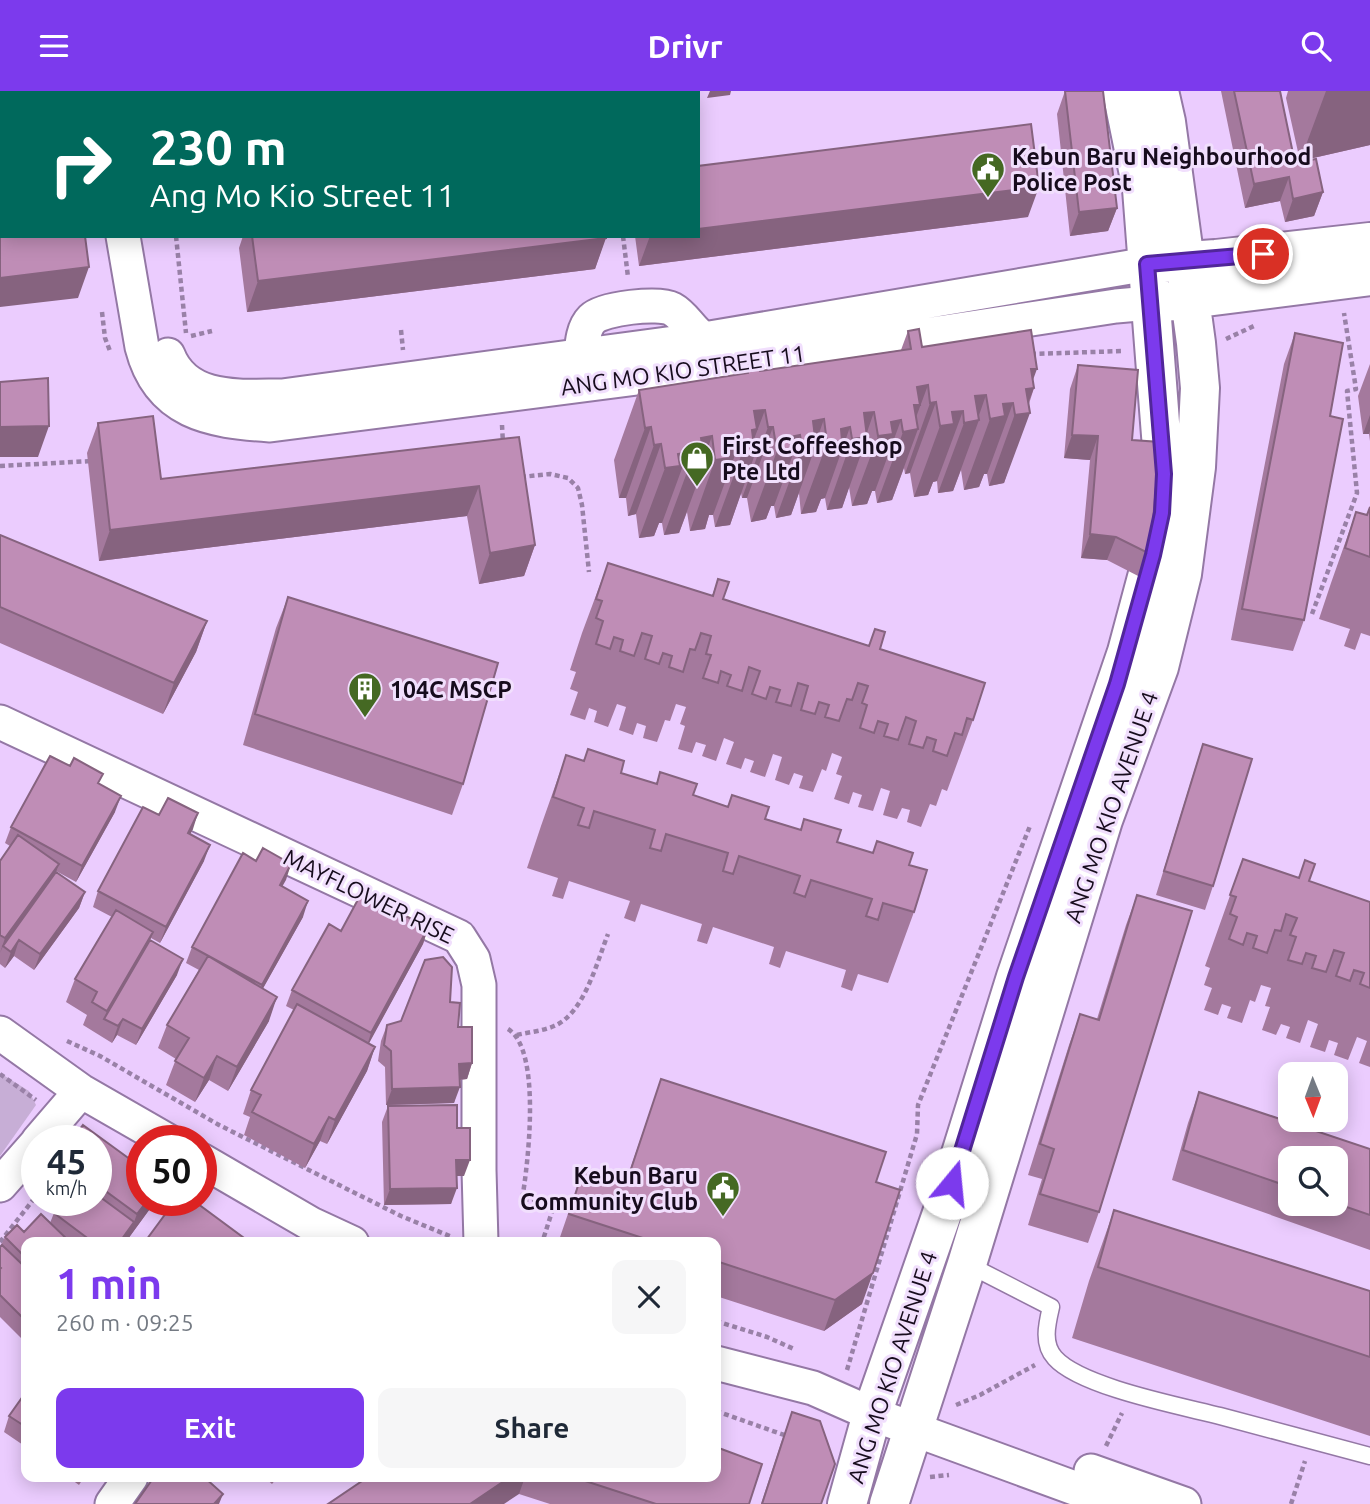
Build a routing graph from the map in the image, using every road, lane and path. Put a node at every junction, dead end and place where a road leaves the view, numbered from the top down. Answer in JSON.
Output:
{"nodes":[{"id":1,"x":1122,"y":91,"type":"edge"},
{"id":2,"x":1159,"y":91,"type":"edge"},
{"id":3,"x":123,"y":238,"type":"edge"},
{"id":4,"x":143,"y":238,"type":"edge"},
{"id":5,"x":623,"y":238,"type":"edge"},
{"id":6,"x":1370,"y":242,"type":"edge"},
{"id":7,"x":1166,"y":262,"type":"junction"},
{"id":8,"x":1370,"y":276,"type":"edge"},
{"id":9,"x":1189,"y":299,"type":"junction"},
{"id":10,"x":1150,"y":303,"type":"junction"},
{"id":11,"x":1343,"y":306,"type":"dead end"},
{"id":12,"x":632,"y":308,"type":"junction"},
{"id":13,"x":212,"y":331,"type":"dead end"},
{"id":14,"x":187,"y":337,"type":"dead end"},
{"id":15,"x":704,"y":339,"type":"junction"},
{"id":16,"x":580,"y":355,"type":"junction"},
{"id":17,"x":95,"y":461,"type":"dead end"},
{"id":18,"x":0,"y":466,"type":"edge"},
{"id":19,"x":509,"y":479,"type":"edge"},
{"id":20,"x":589,"y":572,"type":"dead end"},
{"id":21,"x":1312,"y":614,"type":"edge"},
{"id":22,"x":0,"y":722,"type":"edge"},
{"id":23,"x":1031,"y":824,"type":"dead end"},
{"id":24,"x":608,"y":934,"type":"dead end"},
{"id":25,"x":480,"y":1012,"type":"junction"},
{"id":26,"x":0,"y":1033,"type":"edge"},
{"id":27,"x":517,"y":1034,"type":"junction"},
{"id":28,"x":62,"y":1039,"type":"dead end"},
{"id":29,"x":0,"y":1075,"type":"edge"},
{"id":30,"x":81,"y":1091,"type":"junction"},
{"id":31,"x":60,"y":1116,"type":"junction"},
{"id":32,"x":52,"y":1125,"type":"edge"},
{"id":33,"x":139,"y":1125,"type":"edge"},
{"id":34,"x":21,"y":1161,"type":"edge"},
{"id":35,"x":217,"y":1171,"type":"edge"},
{"id":36,"x":0,"y":1185,"type":"edge"},
{"id":37,"x":21,"y":1216,"type":"edge"},
{"id":38,"x":304,"y":1233,"type":"edge"},
{"id":39,"x":323,"y":1237,"type":"edge"},
{"id":40,"x":459,"y":1237,"type":"edge"},
{"id":41,"x":468,"y":1237,"type":"edge"},
{"id":42,"x":544,"y":1237,"type":"edge"},
{"id":43,"x":0,"y":1243,"type":"edge"},
{"id":44,"x":967,"y":1264,"type":"junction"},
{"id":45,"x":721,"y":1322,"type":"edge"},
{"id":46,"x":801,"y":1352,"type":"dead end"},
{"id":47,"x":1045,"y":1359,"type":"dead end"},
{"id":48,"x":721,"y":1364,"type":"edge"},
{"id":49,"x":845,"y":1374,"type":"dead end"},
{"id":50,"x":1127,"y":1403,"type":"dead end"},
{"id":51,"x":875,"y":1404,"type":"junction"},
{"id":52,"x":721,"y":1413,"type":"edge"},
{"id":53,"x":928,"y":1415,"type":"junction"},
{"id":54,"x":795,"y":1439,"type":"edge"},
{"id":55,"x":1307,"y":1453,"type":"dead end"},
{"id":56,"x":1101,"y":1454,"type":"dead end"},
{"id":57,"x":1370,"y":1457,"type":"edge"},
{"id":58,"x":128,"y":1482,"type":"edge"},
{"id":59,"x":113,"y":1504,"type":"edge"},
{"id":60,"x":847,"y":1504,"type":"edge"},
{"id":61,"x":889,"y":1504,"type":"edge"},
{"id":62,"x":1118,"y":1504,"type":"edge"},
{"id":63,"x":1184,"y":1504,"type":"edge"},
{"id":64,"x":1292,"y":1504,"type":"edge"}],
"edges":[{"from":1,"to":7,"type":"main road","name":"ANG MO KIO AVENUE 4"},
{"from":2,"to":7,"type":"main road","name":"ANG MO KIO AVENUE 4"},
{"from":3,"to":10,"type":"street","name":"ANG MO KIO STREET 11"},
{"from":4,"to":16,"type":"street","name":"ANG MO KIO STREET 11"},
{"from":5,"to":12,"type":"path"},
{"from":6,"to":7,"type":"main road","name":"ANG MO KIO STREET 11"},
{"from":7,"to":9,"type":"main road","name":"ANG MO KIO AVENUE 4"},
{"from":7,"to":10,"type":"main road","name":"ANG MO KIO AVENUE 4"},
{"from":7,"to":15,"type":"street","name":"ANG MO KIO STREET 11"},
{"from":8,"to":9,"type":"main road","name":"ANG MO KIO STREET 11"},
{"from":9,"to":10,"type":"main road","name":"ANG MO KIO STREET 11"},
{"from":9,"to":44,"type":"main road","name":"ANG MO KIO AVENUE 4"},
{"from":10,"to":51,"type":"main road","name":"ANG MO KIO AVENUE 4"},
{"from":11,"to":21,"type":"path"},
{"from":12,"to":15,"type":"street"},
{"from":12,"to":16,"type":"street"},
{"from":13,"to":14,"type":"path"},
{"from":15,"to":16,"type":"street","name":"ANG MO KIO STREET 11"},
{"from":17,"to":18,"type":"path"},
{"from":19,"to":20,"type":"path"},
{"from":22,"to":25,"type":"street","name":"MAYFLOWER RISE"},
{"from":23,"to":49,"type":"path"},
{"from":24,"to":27,"type":"path"},
{"from":25,"to":27,"type":"path"},
{"from":25,"to":41,"type":"street","name":"MAYFLOWER RISE"},
{"from":26,"to":30,"type":"street"},
{"from":27,"to":42,"type":"path"},
{"from":28,"to":40,"type":"path"},
{"from":29,"to":31,"type":"path"},
{"from":30,"to":31,"type":"street"},
{"from":30,"to":33,"type":"street"},
{"from":31,"to":32,"type":"street"},
{"from":34,"to":36,"type":"street"},
{"from":35,"to":38,"type":"street"},
{"from":37,"to":43,"type":"path"},
{"from":38,"to":39,"type":"street"},
{"from":44,"to":53,"type":"main road","name":"ANG MO KIO AVENUE 4"},
{"from":44,"to":57,"type":"lane"},
{"from":45,"to":46,"type":"path"},
{"from":47,"to":53,"type":"path"},
{"from":48,"to":51,"type":"street"},
{"from":50,"to":56,"type":"path"},
{"from":51,"to":53,"type":"street"},
{"from":51,"to":60,"type":"main road","name":"ANG MO KIO AVENUE 4"},
{"from":52,"to":54,"type":"path"},
{"from":53,"to":61,"type":"main road","name":"ANG MO KIO AVENUE 4"},
{"from":53,"to":62,"type":"street"},
{"from":53,"to":63,"type":"street"},
{"from":55,"to":64,"type":"path"},
{"from":58,"to":59,"type":"street"}]}
